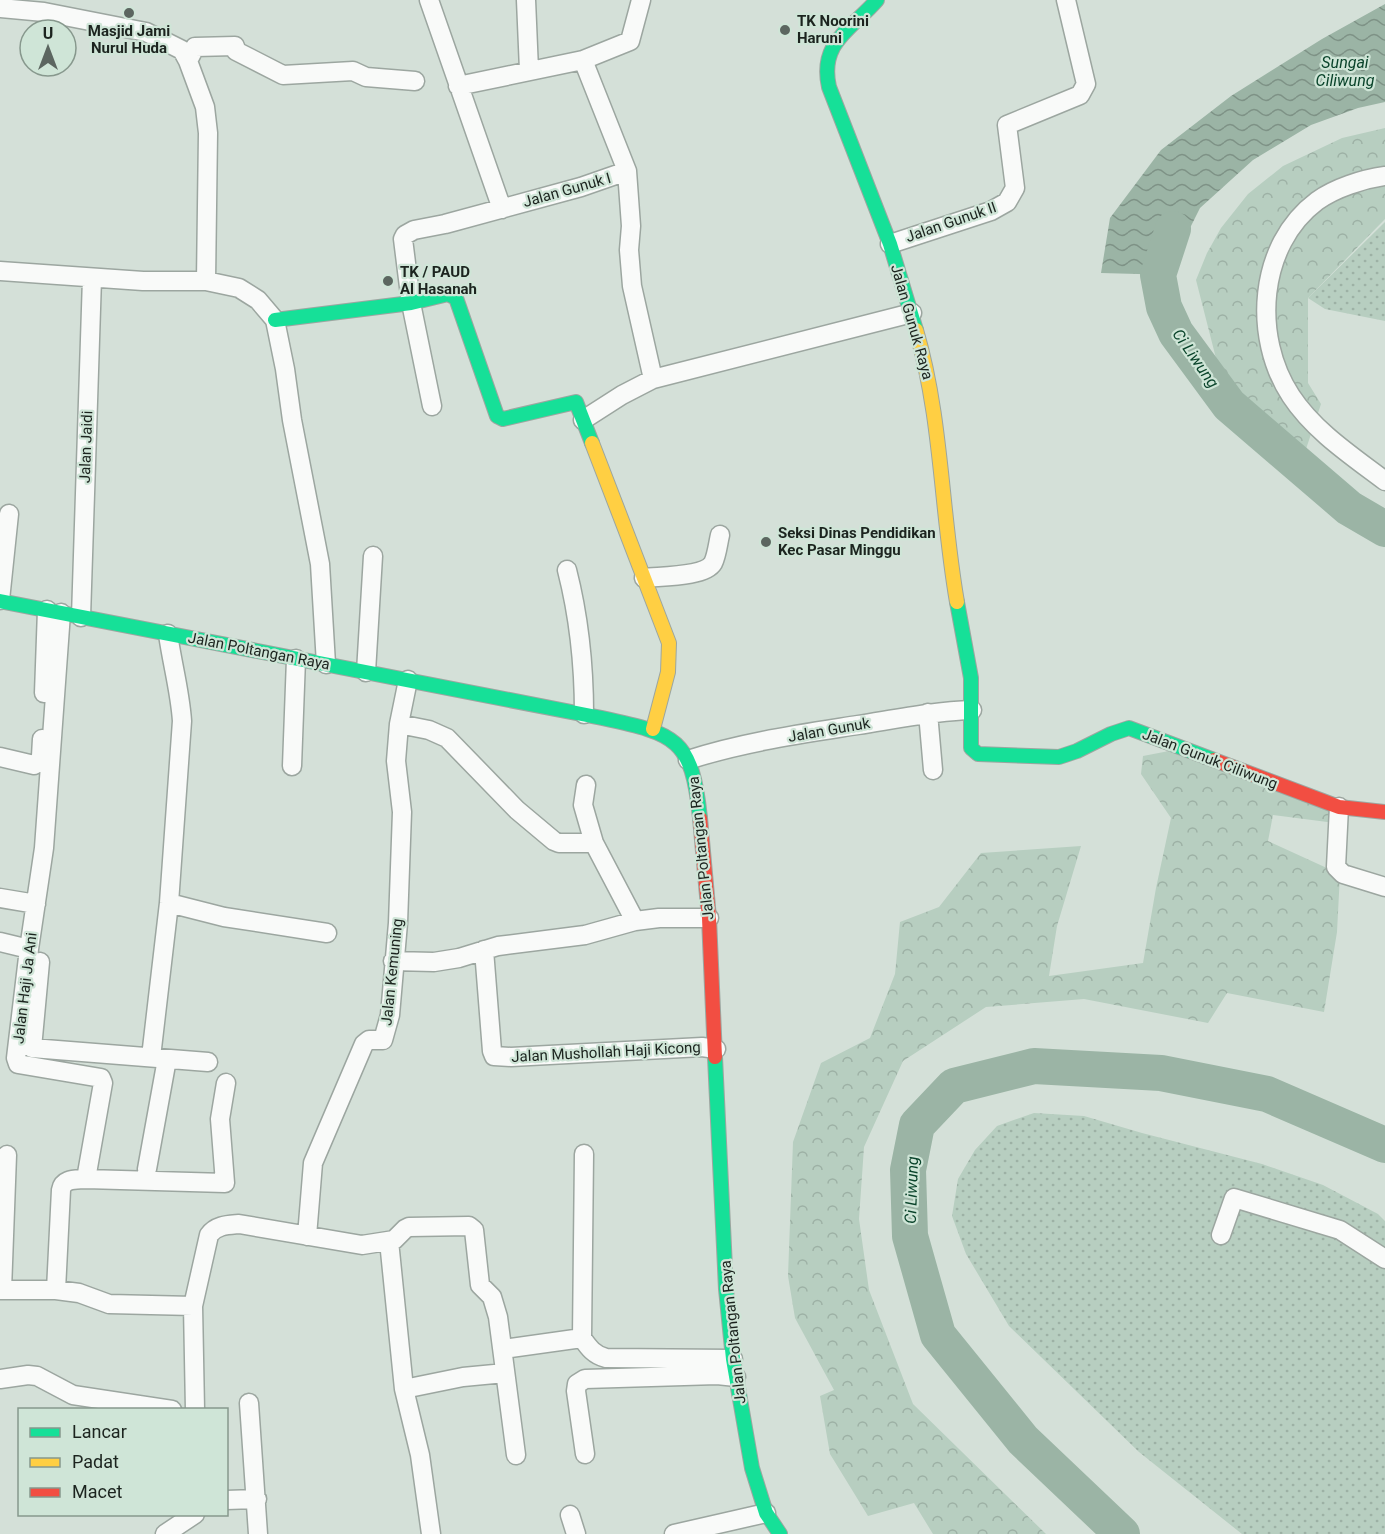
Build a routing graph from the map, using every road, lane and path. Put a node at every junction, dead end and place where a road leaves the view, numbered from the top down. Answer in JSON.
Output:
{"nodes":[{"id":1,"x":429,"y":0,"type":"edge"},
{"id":2,"x":526,"y":0,"type":"edge"},
{"id":3,"x":641,"y":0,"type":"edge"},
{"id":4,"x":877,"y":0,"type":"edge"},
{"id":5,"x":1066,"y":0,"type":"edge"},
{"id":6,"x":0,"y":8,"type":"edge"},
{"id":7,"x":583,"y":60,"type":"junction"},
{"id":8,"x":188,"y":61,"type":"junction"},
{"id":9,"x":529,"y":70,"type":"junction"},
{"id":10,"x":415,"y":81,"type":"dead end"},
{"id":11,"x":458,"y":86,"type":"junction"},
{"id":12,"x":627,"y":171,"type":"junction"},
{"id":13,"x":1385,"y":176,"type":"edge"},
{"id":14,"x":502,"y":208,"type":"junction"},
{"id":15,"x":890,"y":243,"type":"junction"},
{"id":16,"x":0,"y":271,"type":"edge"},
{"id":17,"x":92,"y":278,"type":"junction"},
{"id":18,"x":206,"y":281,"type":"junction"},
{"id":19,"x":411,"y":303,"type":"junction"},
{"id":20,"x":912,"y":313,"type":"junction"},
{"id":21,"x":275,"y":320,"type":"junction"},
{"id":22,"x":653,"y":379,"type":"junction"},
{"id":23,"x":432,"y":406,"type":"dead end"},
{"id":24,"x":583,"y":420,"type":"junction"},
{"id":25,"x":1385,"y":481,"type":"edge"},
{"id":26,"x":9,"y":514,"type":"dead end"},
{"id":27,"x":720,"y":535,"type":"dead end"},
{"id":28,"x":373,"y":556,"type":"dead end"},
{"id":29,"x":567,"y":570,"type":"dead end"},
{"id":30,"x":644,"y":578,"type":"junction"},
{"id":31,"x":0,"y":600,"type":"edge"},
{"id":32,"x":54,"y":612,"type":"junction"},
{"id":33,"x":81,"y":617,"type":"junction"},
{"id":34,"x":168,"y":634,"type":"junction"},
{"id":35,"x":296,"y":659,"type":"junction"},
{"id":36,"x":326,"y":664,"type":"junction"},
{"id":37,"x":366,"y":672,"type":"junction"},
{"id":38,"x":408,"y":680,"type":"junction"},
{"id":39,"x":972,"y":710,"type":"junction"},
{"id":40,"x":928,"y":713,"type":"junction"},
{"id":41,"x":584,"y":714,"type":"junction"},
{"id":42,"x":399,"y":724,"type":"junction"},
{"id":43,"x":653,"y":729,"type":"junction"},
{"id":44,"x":0,"y":757,"type":"edge"},
{"id":45,"x":687,"y":760,"type":"junction"},
{"id":46,"x":292,"y":766,"type":"dead end"},
{"id":47,"x":933,"y":770,"type":"dead end"},
{"id":48,"x":586,"y":785,"type":"dead end"},
{"id":49,"x":1339,"y":807,"type":"junction"},
{"id":50,"x":1385,"y":812,"type":"edge"},
{"id":51,"x":594,"y":843,"type":"junction"},
{"id":52,"x":1385,"y":887,"type":"edge"},
{"id":53,"x":0,"y":898,"type":"edge"},
{"id":54,"x":169,"y":903,"type":"junction"},
{"id":55,"x":36,"y":904,"type":"junction"},
{"id":56,"x":709,"y":918,"type":"junction"},
{"id":57,"x":635,"y":921,"type":"junction"},
{"id":58,"x":327,"y":933,"type":"dead end"},
{"id":59,"x":0,"y":942,"type":"edge"},
{"id":60,"x":484,"y":950,"type":"junction"},
{"id":61,"x":34,"y":956,"type":"junction"},
{"id":62,"x":393,"y":961,"type":"junction"},
{"id":63,"x":716,"y":1049,"type":"junction"},
{"id":64,"x":159,"y":1058,"type":"junction"},
{"id":65,"x":208,"y":1062,"type":"dead end"},
{"id":66,"x":226,"y":1083,"type":"dead end"},
{"id":67,"x":584,"y":1154,"type":"dead end"},
{"id":68,"x":6,"y":1155,"type":"dead end"},
{"id":69,"x":147,"y":1169,"type":"dead end"},
{"id":70,"x":86,"y":1179,"type":"junction"},
{"id":71,"x":1221,"y":1235,"type":"dead end"},
{"id":72,"x":308,"y":1236,"type":"junction"},
{"id":73,"x":388,"y":1241,"type":"junction"},
{"id":74,"x":1385,"y":1259,"type":"edge"},
{"id":75,"x":1,"y":1290,"type":"edge"},
{"id":76,"x":56,"y":1290,"type":"junction"},
{"id":77,"x":193,"y":1306,"type":"junction"},
{"id":78,"x":582,"y":1338,"type":"junction"},
{"id":79,"x":503,"y":1349,"type":"junction"},
{"id":80,"x":733,"y":1359,"type":"junction"},
{"id":81,"x":505,"y":1373,"type":"junction"},
{"id":82,"x":736,"y":1377,"type":"junction"},
{"id":83,"x":0,"y":1379,"type":"edge"},
{"id":84,"x":404,"y":1389,"type":"junction"},
{"id":85,"x":249,"y":1403,"type":"dead end"},
{"id":86,"x":159,"y":1408,"type":"edge"},
{"id":87,"x":195,"y":1408,"type":"edge"},
{"id":88,"x":585,"y":1454,"type":"dead end"},
{"id":89,"x":516,"y":1455,"type":"dead end"},
{"id":90,"x":257,"y":1499,"type":"junction"},
{"id":91,"x":228,"y":1500,"type":"edge"},
{"id":92,"x":766,"y":1513,"type":"junction"},
{"id":93,"x":570,"y":1515,"type":"dead end"},
{"id":94,"x":193,"y":1516,"type":"edge"},
{"id":95,"x":165,"y":1534,"type":"edge"},
{"id":96,"x":258,"y":1534,"type":"edge"},
{"id":97,"x":430,"y":1534,"type":"edge"},
{"id":98,"x":576,"y":1534,"type":"edge"},
{"id":99,"x":674,"y":1534,"type":"edge"},
{"id":100,"x":780,"y":1534,"type":"edge"}],
"edges":[{"from":1,"to":11,"type":"street"},
{"from":2,"to":9,"type":"street"},
{"from":3,"to":7,"type":"street"},
{"from":4,"to":15,"type":"street","name":"Jalan Gunuk Raya"},
{"from":5,"to":15,"type":"street","name":"Jalan Gunuk II"},
{"from":6,"to":8,"type":"street"},
{"from":7,"to":9,"type":"street"},
{"from":7,"to":12,"type":"street"},
{"from":8,"to":10,"type":"street"},
{"from":8,"to":18,"type":"street"},
{"from":9,"to":11,"type":"street"},
{"from":11,"to":14,"type":"street"},
{"from":12,"to":14,"type":"street","name":"Jalan Gunuk I"},
{"from":12,"to":22,"type":"street","name":"Jalan Gunuk I"},
{"from":13,"to":25,"type":"street"},
{"from":14,"to":19,"type":"street","name":"Jalan Gunuk I"},
{"from":15,"to":20,"type":"street","name":"Jalan Gunuk Raya"},
{"from":16,"to":17,"type":"street"},
{"from":17,"to":18,"type":"street"},
{"from":17,"to":33,"type":"street","name":"Jalan Jaidi"},
{"from":18,"to":21,"type":"street"},
{"from":19,"to":21,"type":"street"},
{"from":19,"to":23,"type":"street"},
{"from":19,"to":24,"type":"street"},
{"from":20,"to":22,"type":"street"},
{"from":20,"to":39,"type":"street","name":"Jalan Gunuk Raya"},
{"from":21,"to":36,"type":"street"},
{"from":22,"to":24,"type":"street"},
{"from":24,"to":30,"type":"street"},
{"from":26,"to":31,"type":"street"},
{"from":27,"to":30,"type":"street"},
{"from":28,"to":37,"type":"street"},
{"from":29,"to":41,"type":"street"},
{"from":30,"to":43,"type":"street"},
{"from":31,"to":32,"type":"street","name":"Jalan Poltangan Raya"},
{"from":32,"to":33,"type":"street","name":"Jalan Poltangan Raya"},
{"from":32,"to":44,"type":"street"},
{"from":32,"to":55,"type":"street","name":"Jalan Haji Ja Ani"},
{"from":33,"to":34,"type":"street","name":"Jalan Poltangan Raya"},
{"from":34,"to":35,"type":"street","name":"Jalan Poltangan Raya"},
{"from":34,"to":54,"type":"street"},
{"from":35,"to":36,"type":"street","name":"Jalan Poltangan Raya"},
{"from":35,"to":46,"type":"street"},
{"from":36,"to":37,"type":"street","name":"Jalan Poltangan Raya"},
{"from":37,"to":38,"type":"street","name":"Jalan Poltangan Raya"},
{"from":38,"to":41,"type":"street","name":"Jalan Poltangan Raya"},
{"from":38,"to":42,"type":"street","name":"Jalan Kemuning"},
{"from":39,"to":40,"type":"street","name":"Jalan Gunuk"},
{"from":39,"to":49,"type":"street","name":"Jalan Gunuk Ciliwung"},
{"from":40,"to":45,"type":"street","name":"Jalan Gunuk"},
{"from":40,"to":47,"type":"street"},
{"from":41,"to":43,"type":"street","name":"Jalan Poltangan Raya"},
{"from":42,"to":51,"type":"street"},
{"from":42,"to":62,"type":"street","name":"Jalan Kemuning"},
{"from":43,"to":45,"type":"street","name":"Jalan Poltangan Raya"},
{"from":45,"to":56,"type":"street","name":"Jalan Poltangan Raya"},
{"from":48,"to":51,"type":"street"},
{"from":49,"to":50,"type":"street","name":"Jalan Gunuk Ciliwung"},
{"from":49,"to":52,"type":"street"},
{"from":51,"to":57,"type":"street"},
{"from":53,"to":55,"type":"street"},
{"from":54,"to":58,"type":"street"},
{"from":54,"to":64,"type":"street"},
{"from":55,"to":61,"type":"street","name":"Jalan Haji Ja Ani"},
{"from":56,"to":57,"type":"street"},
{"from":56,"to":63,"type":"street","name":"Jalan Poltangan Raya"},
{"from":57,"to":60,"type":"street"},
{"from":59,"to":61,"type":"street"},
{"from":60,"to":62,"type":"street"},
{"from":60,"to":63,"type":"street","name":"Jalan Mushollah Haji Kicong"},
{"from":61,"to":64,"type":"street"},
{"from":61,"to":70,"type":"street","name":"Jalan Haji Ja Ani"},
{"from":62,"to":72,"type":"street","name":"Jalan Kemuning"},
{"from":63,"to":80,"type":"street","name":"Jalan Poltangan Raya"},
{"from":64,"to":65,"type":"street"},
{"from":64,"to":69,"type":"street"},
{"from":66,"to":70,"type":"street"},
{"from":67,"to":78,"type":"street"},
{"from":68,"to":75,"type":"street"},
{"from":70,"to":76,"type":"street"},
{"from":71,"to":74,"type":"street"},
{"from":72,"to":73,"type":"street"},
{"from":72,"to":77,"type":"street"},
{"from":73,"to":79,"type":"street"},
{"from":73,"to":84,"type":"street"},
{"from":75,"to":76,"type":"street"},
{"from":76,"to":77,"type":"street"},
{"from":77,"to":87,"type":"street"},
{"from":78,"to":79,"type":"street"},
{"from":78,"to":80,"type":"street"},
{"from":79,"to":81,"type":"street"},
{"from":80,"to":82,"type":"street","name":"Jalan Poltangan Raya"},
{"from":81,"to":84,"type":"street"},
{"from":81,"to":89,"type":"street"},
{"from":82,"to":88,"type":"street"},
{"from":82,"to":92,"type":"street","name":"Jalan Poltangan Raya"},
{"from":83,"to":86,"type":"street"},
{"from":84,"to":97,"type":"street"},
{"from":85,"to":90,"type":"street"},
{"from":90,"to":91,"type":"street"},
{"from":90,"to":96,"type":"street"},
{"from":92,"to":99,"type":"street"},
{"from":92,"to":100,"type":"street","name":"Jalan Poltangan Raya"},
{"from":93,"to":98,"type":"street"},
{"from":94,"to":95,"type":"street"}]}
